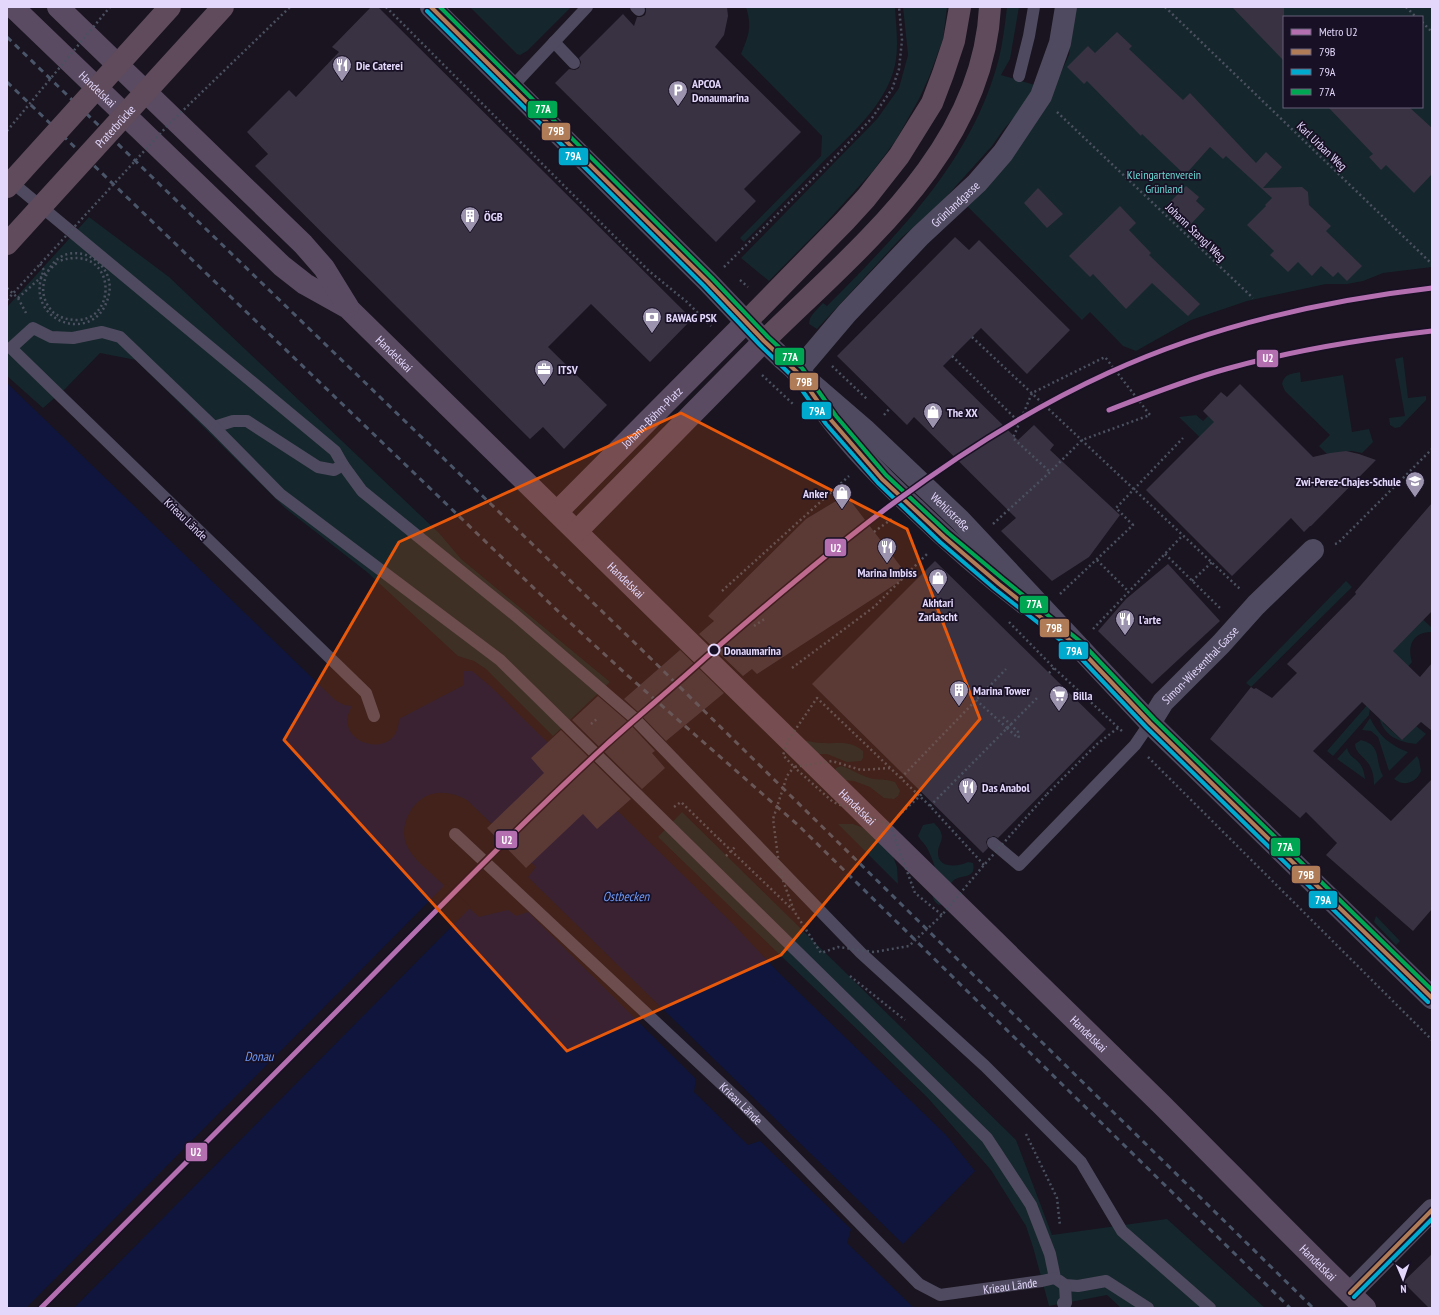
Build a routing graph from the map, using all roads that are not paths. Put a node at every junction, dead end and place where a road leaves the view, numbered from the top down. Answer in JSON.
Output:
{"nodes":[{"id":1,"x":13,"y":7,"type":"edge"},
{"id":2,"x":58,"y":7,"type":"edge"},
{"id":3,"x":170,"y":7,"type":"edge"},
{"id":4,"x":223,"y":7,"type":"edge"},
{"id":5,"x":431,"y":7,"type":"edge"},
{"id":6,"x":586,"y":7,"type":"edge"},
{"id":7,"x":960,"y":7,"type":"edge"},
{"id":8,"x":990,"y":7,"type":"edge"},
{"id":9,"x":1034,"y":7,"type":"edge"},
{"id":10,"x":1066,"y":7,"type":"edge"},
{"id":11,"x":554,"y":42,"type":"junction"},
{"id":12,"x":574,"y":63,"type":"dead end"},
{"id":13,"x":1019,"y":76,"type":"dead end"},
{"id":14,"x":512,"y":88,"type":"junction"},
{"id":15,"x":7,"y":178,"type":"edge"},
{"id":16,"x":7,"y":187,"type":"edge"},
{"id":17,"x":7,"y":244,"type":"edge"},
{"id":18,"x":348,"y":308,"type":"junction"},
{"id":19,"x":746,"y":322,"type":"junction"},
{"id":20,"x":764,"y":341,"type":"junction"},
{"id":21,"x":797,"y":372,"type":"junction"},
{"id":22,"x":214,"y":427,"type":"junction"},
{"id":23,"x":343,"y":465,"type":"junction"},
{"id":24,"x":557,"y":512,"type":"junction"},
{"id":25,"x":577,"y":531,"type":"junction"},
{"id":26,"x":1313,"y":550,"type":"road end"},
{"id":27,"x":374,"y":716,"type":"dead end"},
{"id":28,"x":1150,"y":723,"type":"junction"},
{"id":29,"x":455,"y":834,"type":"dead end"},
{"id":30,"x":993,"y":843,"type":"dead end"},
{"id":31,"x":1432,"y":998,"type":"edge"},
{"id":32,"x":1432,"y":1210,"type":"edge"},
{"id":33,"x":1055,"y":1278,"type":"junction"},
{"id":34,"x":1065,"y":1285,"type":"junction"},
{"id":35,"x":1357,"y":1301,"type":"edge"},
{"id":36,"x":1065,"y":1308,"type":"edge"},
{"id":37,"x":1148,"y":1308,"type":"edge"},
{"id":38,"x":1210,"y":1308,"type":"edge"}],
"edges":[{"from":1,"to":18,"type":"main road","name":"Handelskai"},
{"from":2,"to":18,"type":"main road","name":"Handelskai"},
{"from":3,"to":16,"type":"highway","bridge":true},
{"from":4,"to":17,"type":"highway","name":"Praterbrücke","bridge":true},
{"from":5,"to":14,"type":"street","name":"Wehlistraße"},
{"from":6,"to":11,"type":"lane"},
{"from":7,"to":19,"type":"highway"},
{"from":8,"to":20,"type":"highway"},
{"from":9,"to":13,"type":"lane"},
{"from":10,"to":21,"type":"street","name":"Grünlandgasse"},
{"from":11,"to":12,"type":"lane"},
{"from":11,"to":14,"type":"lane"},
{"from":14,"to":19,"type":"street","name":"Wehlistraße"},
{"from":15,"to":23,"type":"lane"},
{"from":18,"to":24,"type":"main road","name":"Handelskai"},
{"from":19,"to":20,"type":"street","name":"Wehlistraße"},
{"from":19,"to":24,"type":"main road","name":"Johann-Böhm-Platz"},
{"from":20,"to":21,"type":"street","name":"Wehlistraße"},
{"from":20,"to":25,"type":"main road"},
{"from":21,"to":28,"type":"street","name":"Wehlistraße"},
{"from":22,"to":23,"type":"lane"},
{"from":22,"to":27,"type":"lane","name":"Krieau Lände"},
{"from":22,"to":33,"type":"lane"},
{"from":23,"to":38,"type":"lane"},
{"from":24,"to":25,"type":"main road","name":"Handelskai"},
{"from":25,"to":35,"type":"main road","name":"Handelskai"},
{"from":26,"to":28,"type":"street","name":"Simon-Wiesenthal-Gasse"},
{"from":28,"to":30,"type":"lane","name":"Simon-Wiesenthal-Gasse"},
{"from":28,"to":31,"type":"street","name":"Wehlistraße"},
{"from":29,"to":33,"type":"lane","name":"Krieau Lände"},
{"from":32,"to":35,"type":"street"},
{"from":33,"to":34,"type":"lane"},
{"from":34,"to":36,"type":"lane"},
{"from":34,"to":37,"type":"lane"}]}
